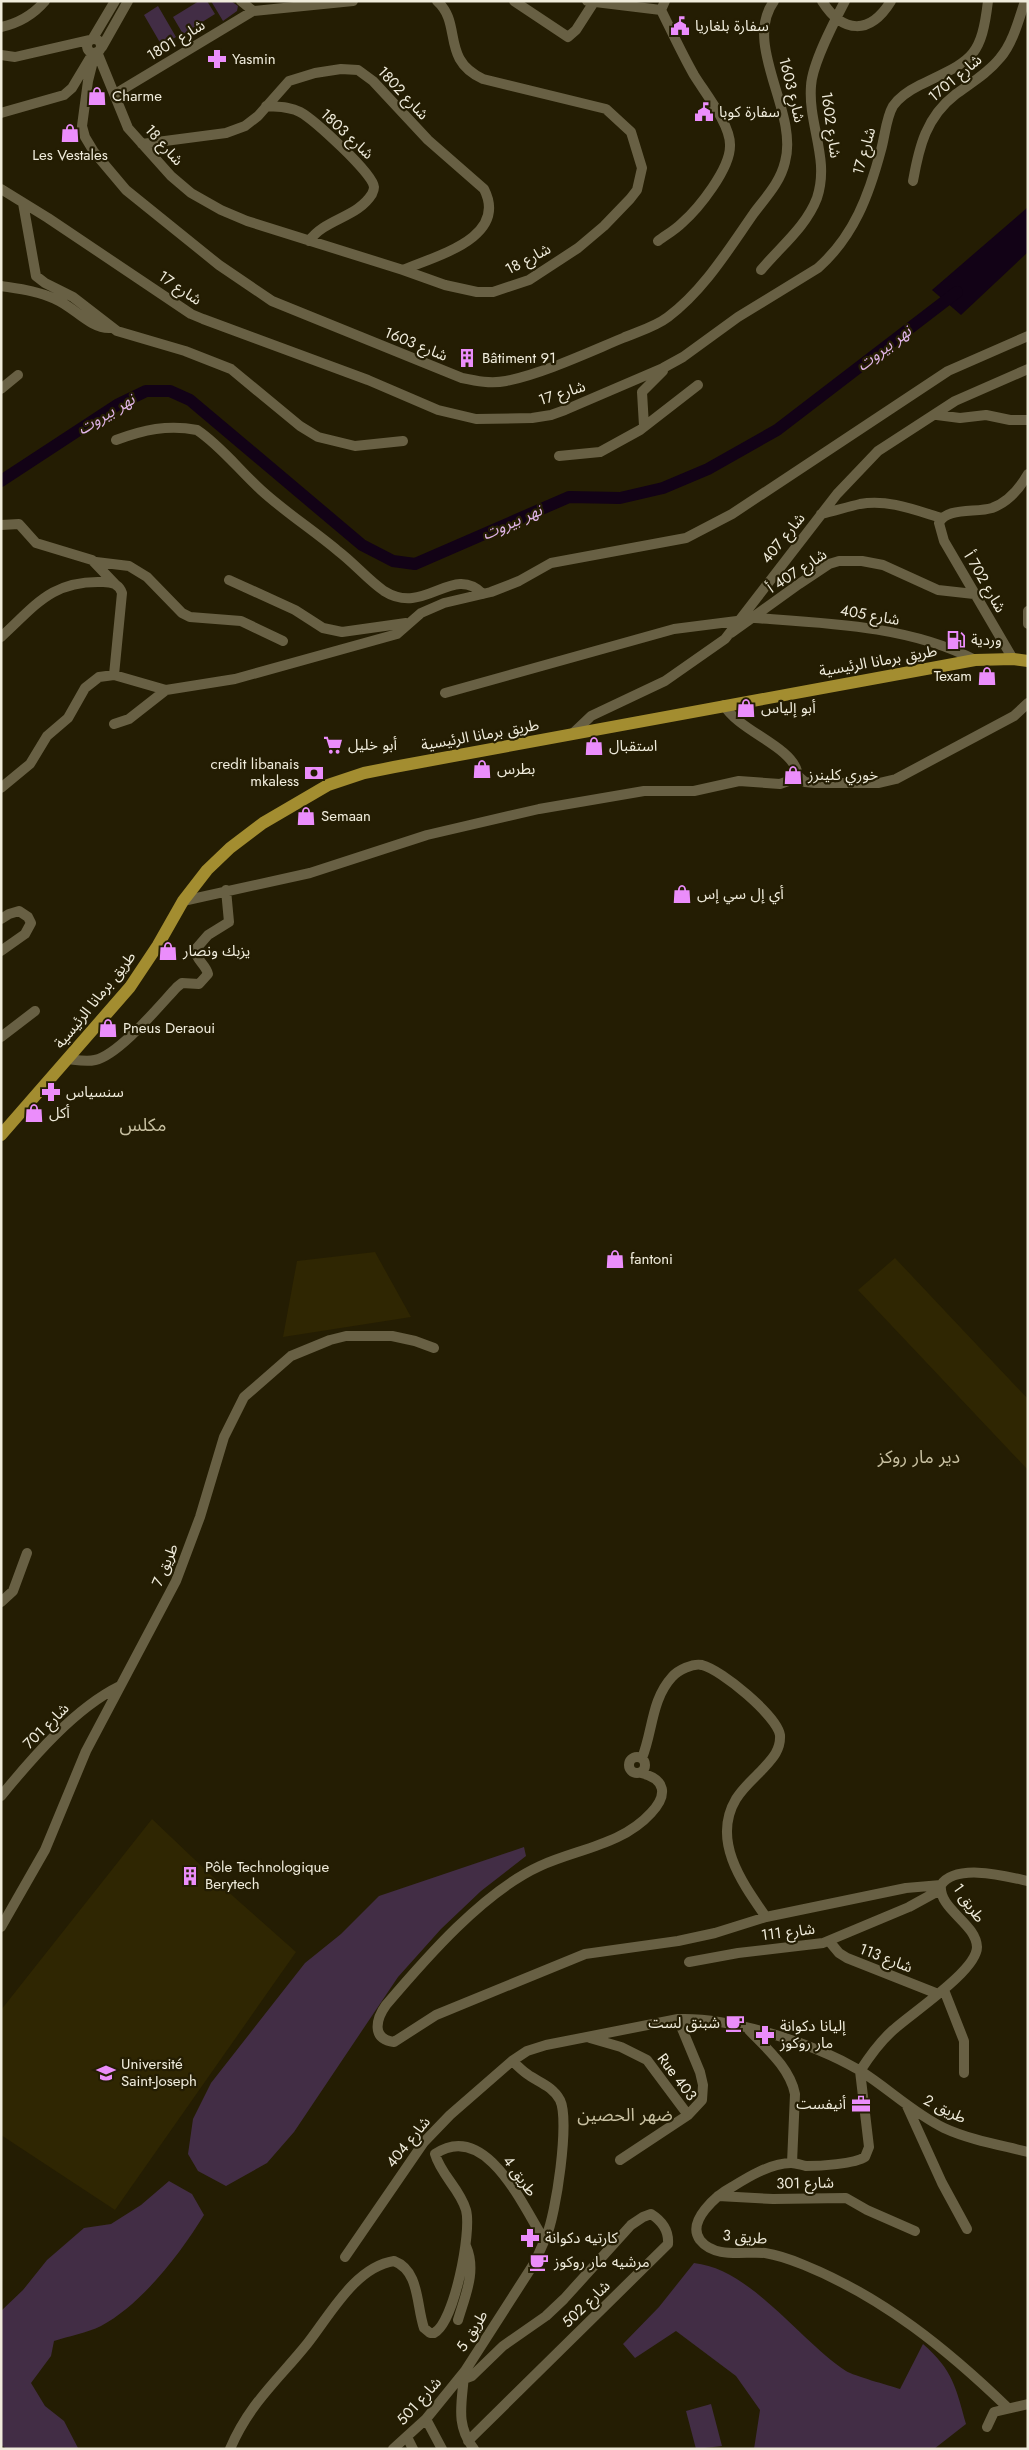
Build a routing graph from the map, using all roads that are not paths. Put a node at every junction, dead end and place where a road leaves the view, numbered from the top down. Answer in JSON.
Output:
{"nodes":[{"id":1,"x":45,"y":1,"type":"edge"},
{"id":2,"x":115,"y":1,"type":"edge"},
{"id":3,"x":128,"y":1,"type":"edge"},
{"id":4,"x":241,"y":1,"type":"edge"},
{"id":5,"x":353,"y":1,"type":"edge"},
{"id":6,"x":437,"y":1,"type":"edge"},
{"id":7,"x":514,"y":1,"type":"edge"},
{"id":8,"x":774,"y":1,"type":"edge"},
{"id":9,"x":822,"y":1,"type":"edge"},
{"id":10,"x":845,"y":1,"type":"edge"},
{"id":11,"x":890,"y":1,"type":"edge"},
{"id":12,"x":988,"y":1,"type":"edge"},
{"id":13,"x":1025,"y":1,"type":"edge"},
{"id":14,"x":591,"y":2,"type":"edge"},
{"id":15,"x":663,"y":6,"type":"edge"},
{"id":16,"x":253,"y":11,"type":"junction"},
{"id":17,"x":836,"y":19,"type":"junction"},
{"id":18,"x":1,"y":27,"type":"edge"},
{"id":19,"x":91,"y":39,"type":"junction"},
{"id":20,"x":97,"y":51,"type":"junction"},
{"id":21,"x":1,"y":55,"type":"edge"},
{"id":22,"x":115,"y":94,"type":"junction"},
{"id":23,"x":266,"y":106,"type":"junction"},
{"id":24,"x":1,"y":113,"type":"edge"},
{"id":25,"x":142,"y":144,"type":"junction"},
{"id":26,"x":913,"y":182,"type":"dead end"},
{"id":27,"x":1,"y":189,"type":"edge"},
{"id":28,"x":22,"y":203,"type":"junction"},
{"id":29,"x":309,"y":241,"type":"junction"},
{"id":30,"x":658,"y":241,"type":"dead end"},
{"id":31,"x":403,"y":270,"type":"junction"},
{"id":32,"x":761,"y":270,"type":"dead end"},
{"id":33,"x":1,"y":286,"type":"edge"},
{"id":34,"x":113,"y":327,"type":"junction"},
{"id":35,"x":1028,"y":336,"type":"edge"},
{"id":36,"x":663,"y":368,"type":"junction"},
{"id":37,"x":1028,"y":369,"type":"edge"},
{"id":38,"x":18,"y":375,"type":"dead end"},
{"id":39,"x":698,"y":385,"type":"dead end"},
{"id":40,"x":1,"y":389,"type":"edge"},
{"id":41,"x":937,"y":415,"type":"junction"},
{"id":42,"x":1028,"y":420,"type":"edge"},
{"id":43,"x":644,"y":426,"type":"junction"},
{"id":44,"x":116,"y":440,"type":"dead end"},
{"id":45,"x":403,"y":441,"type":"dead end"},
{"id":46,"x":559,"y":456,"type":"dead end"},
{"id":47,"x":1028,"y":474,"type":"edge"},
{"id":48,"x":821,"y":514,"type":"junction"},
{"id":49,"x":941,"y":518,"type":"junction"},
{"id":50,"x":1,"y":525,"type":"edge"},
{"id":51,"x":96,"y":562,"type":"junction"},
{"id":52,"x":228,"y":580,"type":"dead end"},
{"id":53,"x":115,"y":584,"type":"junction"},
{"id":54,"x":483,"y":594,"type":"junction"},
{"id":55,"x":974,"y":594,"type":"junction"},
{"id":56,"x":1028,"y":611,"type":"edge"},
{"id":57,"x":755,"y":618,"type":"junction"},
{"id":58,"x":737,"y":621,"type":"junction"},
{"id":59,"x":407,"y":623,"type":"junction"},
{"id":60,"x":1028,"y":624,"type":"edge"},
{"id":61,"x":730,"y":634,"type":"junction"},
{"id":62,"x":1,"y":637,"type":"edge"},
{"id":63,"x":283,"y":641,"type":"dead end"},
{"id":64,"x":1013,"y":659,"type":"junction"},
{"id":65,"x":975,"y":660,"type":"junction"},
{"id":66,"x":1028,"y":661,"type":"edge"},
{"id":67,"x":114,"y":675,"type":"junction"},
{"id":68,"x":166,"y":690,"type":"junction"},
{"id":69,"x":445,"y":692,"type":"dead end"},
{"id":70,"x":1028,"y":703,"type":"edge"},
{"id":71,"x":724,"y":705,"type":"junction"},
{"id":72,"x":114,"y":724,"type":"dead end"},
{"id":73,"x":571,"y":735,"type":"junction"},
{"id":74,"x":797,"y":775,"type":"junction"},
{"id":75,"x":1,"y":788,"type":"edge"},
{"id":76,"x":226,"y":890,"type":"junction"},
{"id":77,"x":183,"y":901,"type":"junction"},
{"id":78,"x":1,"y":919,"type":"edge"},
{"id":79,"x":1,"y":951,"type":"edge"},
{"id":80,"x":35,"y":1011,"type":"dead end"},
{"id":81,"x":1,"y":1036,"type":"edge"},
{"id":82,"x":68,"y":1059,"type":"junction"},
{"id":83,"x":54,"y":1074,"type":"junction"},
{"id":84,"x":1,"y":1123,"type":"edge"},
{"id":85,"x":1,"y":1135,"type":"edge"},
{"id":86,"x":434,"y":1348,"type":"dead end"},
{"id":87,"x":27,"y":1553,"type":"dead end"},
{"id":88,"x":1,"y":1602,"type":"edge"},
{"id":89,"x":120,"y":1686,"type":"junction"},
{"id":90,"x":1,"y":1796,"type":"edge"},
{"id":91,"x":1028,"y":1881,"type":"edge"},
{"id":92,"x":941,"y":1888,"type":"junction"},
{"id":93,"x":766,"y":1917,"type":"junction"},
{"id":94,"x":1,"y":1927,"type":"edge"},
{"id":95,"x":829,"y":1941,"type":"junction"},
{"id":96,"x":689,"y":1962,"type":"dead end"},
{"id":97,"x":941,"y":1992,"type":"junction"},
{"id":98,"x":678,"y":2019,"type":"junction"},
{"id":99,"x":748,"y":2029,"type":"junction"},
{"id":100,"x":586,"y":2037,"type":"junction"},
{"id":101,"x":512,"y":2061,"type":"junction"},
{"id":102,"x":860,"y":2071,"type":"junction"},
{"id":103,"x":964,"y":2073,"type":"dead end"},
{"id":104,"x":907,"y":2105,"type":"junction"},
{"id":105,"x":688,"y":2115,"type":"junction"},
{"id":106,"x":1028,"y":2152,"type":"edge"},
{"id":107,"x":620,"y":2160,"type":"dead end"},
{"id":108,"x":792,"y":2163,"type":"junction"},
{"id":109,"x":718,"y":2196,"type":"junction"},
{"id":110,"x":967,"y":2229,"type":"dead end"},
{"id":111,"x":915,"y":2231,"type":"dead end"},
{"id":112,"x":546,"y":2237,"type":"junction"},
{"id":113,"x":466,"y":2246,"type":"junction"},
{"id":114,"x":346,"y":2257,"type":"dead end"},
{"id":115,"x":458,"y":2320,"type":"dead end"},
{"id":116,"x":464,"y":2375,"type":"junction"},
{"id":117,"x":1028,"y":2404,"type":"edge"},
{"id":118,"x":1008,"y":2408,"type":"junction"},
{"id":119,"x":426,"y":2420,"type":"junction"},
{"id":120,"x":987,"y":2427,"type":"dead end"},
{"id":121,"x":407,"y":2437,"type":"junction"},
{"id":122,"x":471,"y":2445,"type":"edge"},
{"id":123,"x":230,"y":2449,"type":"edge"},
{"id":124,"x":393,"y":2449,"type":"edge"},
{"id":125,"x":413,"y":2449,"type":"edge"},
{"id":126,"x":442,"y":2449,"type":"edge"}],
"edges":[{"from":1,"to":18,"type":"street"},
{"from":2,"to":19,"type":"street"},
{"from":3,"to":20,"type":"street"},
{"from":4,"to":16,"type":"street"},
{"from":5,"to":16,"type":"street"},
{"from":6,"to":31,"type":"street","name":"شارع 18"},
{"from":7,"to":14,"type":"street"},
{"from":8,"to":20,"type":"street","name":"شارع 1603"},
{"from":9,"to":17,"type":"street"},
{"from":10,"to":17,"type":"street","name":"شارع 1602"},
{"from":11,"to":17,"type":"street"},
{"from":12,"to":36,"type":"street","name":"شارع 17"},
{"from":13,"to":26,"type":"street","name":"شارع 1701"},
{"from":14,"to":15,"type":"street"},
{"from":15,"to":30,"type":"street"},
{"from":16,"to":22,"type":"street","name":"شارع 1801"},
{"from":17,"to":32,"type":"street","name":"شارع 1602"},
{"from":19,"to":20,"type":"street","name":"شارع 18"},
{"from":19,"to":21,"type":"street"},
{"from":20,"to":22,"type":"street","name":"شارع 18"},
{"from":20,"to":24,"type":"street"},
{"from":22,"to":25,"type":"street","name":"شارع 18"},
{"from":23,"to":25,"type":"street","name":"شارع 1802"},
{"from":23,"to":29,"type":"street","name":"شارع 1803"},
{"from":23,"to":31,"type":"street","name":"شارع 1802"},
{"from":25,"to":29,"type":"street","name":"شارع 18"},
{"from":27,"to":28,"type":"street","name":"شارع 17"},
{"from":28,"to":34,"type":"street"},
{"from":28,"to":36,"type":"street","name":"شارع 17"},
{"from":29,"to":31,"type":"street","name":"شارع 18"},
{"from":33,"to":34,"type":"street"},
{"from":34,"to":45,"type":"street"},
{"from":35,"to":54,"type":"street"},
{"from":36,"to":43,"type":"street"},
{"from":37,"to":41,"type":"street","name":"شارع 407"},
{"from":38,"to":40,"type":"street"},
{"from":39,"to":43,"type":"street"},
{"from":41,"to":42,"type":"street"},
{"from":41,"to":48,"type":"street","name":"شارع 407"},
{"from":43,"to":46,"type":"street"},
{"from":44,"to":54,"type":"street"},
{"from":47,"to":49,"type":"street"},
{"from":48,"to":49,"type":"street"},
{"from":48,"to":58,"type":"street","name":"شارع 407"},
{"from":49,"to":55,"type":"street","name":"شارع 702 أ"},
{"from":50,"to":51,"type":"street"},
{"from":51,"to":53,"type":"street"},
{"from":51,"to":63,"type":"street"},
{"from":52,"to":59,"type":"street"},
{"from":53,"to":62,"type":"street"},
{"from":53,"to":67,"type":"street"},
{"from":54,"to":59,"type":"street"},
{"from":55,"to":57,"type":"street","name":"شارع 407 أ"},
{"from":55,"to":64,"type":"street","name":"شارع 702 أ"},
{"from":56,"to":60,"type":"street"},
{"from":57,"to":61,"type":"street","name":"شارع 407 أ"},
{"from":57,"to":65,"type":"street","name":"شارع 405"},
{"from":58,"to":61,"type":"street","name":"شارع 407"},
{"from":58,"to":69,"type":"street"},
{"from":59,"to":68,"type":"street"},
{"from":61,"to":73,"type":"street","name":"شارع 407"},
{"from":64,"to":65,"type":"main road","name":"طريق برمانا الرئيسية"},
{"from":64,"to":66,"type":"main road","name":"طريق برمانا الرئيسية"},
{"from":65,"to":71,"type":"main road","name":"طريق برمانا الرئيسية"},
{"from":67,"to":68,"type":"street"},
{"from":67,"to":75,"type":"street"},
{"from":68,"to":72,"type":"street"},
{"from":70,"to":74,"type":"street"},
{"from":71,"to":73,"type":"main road","name":"طريق برمانا الرئيسية"},
{"from":71,"to":74,"type":"street"},
{"from":73,"to":77,"type":"main road","name":"طريق برمانا الرئيسية"},
{"from":74,"to":76,"type":"street"},
{"from":76,"to":77,"type":"street"},
{"from":76,"to":82,"type":"street"},
{"from":77,"to":82,"type":"main road","name":"طريق برمانا الرئيسية"},
{"from":78,"to":79,"type":"street"},
{"from":80,"to":81,"type":"street"},
{"from":82,"to":83,"type":"main road","name":"طريق برمانا الرئيسية"},
{"from":83,"to":84,"type":"main road"},
{"from":83,"to":85,"type":"main road","name":"طريق برمانا الرئيسية"},
{"from":86,"to":89,"type":"street","name":"طريق 7"},
{"from":87,"to":88,"type":"street"},
{"from":89,"to":90,"type":"street","name":"شارع 701"},
{"from":89,"to":94,"type":"street","name":"طريق 7"},
{"from":91,"to":92,"type":"street","name":"طريق 1"},
{"from":92,"to":93,"type":"street"},
{"from":92,"to":95,"type":"street","name":"شارع 111"},
{"from":92,"to":97,"type":"street","name":"طريق 1"},
{"from":93,"to":93,"type":"street"},
{"from":95,"to":96,"type":"street","name":"شارع 111"},
{"from":95,"to":97,"type":"street","name":"شارع 113"},
{"from":97,"to":102,"type":"street","name":"طريق 1"},
{"from":97,"to":103,"type":"street"},
{"from":98,"to":99,"type":"street"},
{"from":98,"to":100,"type":"street"},
{"from":98,"to":105,"type":"street"},
{"from":99,"to":102,"type":"street"},
{"from":99,"to":108,"type":"street"},
{"from":100,"to":101,"type":"street"},
{"from":100,"to":105,"type":"street","name":"Rue 403"},
{"from":101,"to":112,"type":"street","name":"طريق 4"},
{"from":101,"to":114,"type":"street","name":"شارع 404"},
{"from":102,"to":104,"type":"street","name":"طريق 2"},
{"from":102,"to":108,"type":"street","name":"طريق 3"},
{"from":104,"to":106,"type":"street","name":"طريق 2"},
{"from":104,"to":110,"type":"street"},
{"from":105,"to":107,"type":"street"},
{"from":108,"to":109,"type":"street","name":"طريق 3"},
{"from":109,"to":111,"type":"street","name":"شارع 301"},
{"from":109,"to":118,"type":"street","name":"طريق 3"},
{"from":112,"to":113,"type":"street","name":"طريق 4"},
{"from":112,"to":116,"type":"street","name":"طريق 5"},
{"from":113,"to":115,"type":"street"},
{"from":113,"to":123,"type":"street","name":"طريق 4"},
{"from":116,"to":119,"type":"street","name":"شارع 501"},
{"from":116,"to":122,"type":"street","name":"طريق 5"},
{"from":116,"to":122,"type":"street","name":"شارع 502"},
{"from":117,"to":118,"type":"street"},
{"from":118,"to":120,"type":"street"},
{"from":119,"to":121,"type":"street","name":"شارع 501"},
{"from":119,"to":126,"type":"street"},
{"from":121,"to":124,"type":"street","name":"شارع 501"},
{"from":121,"to":125,"type":"street"}]}
